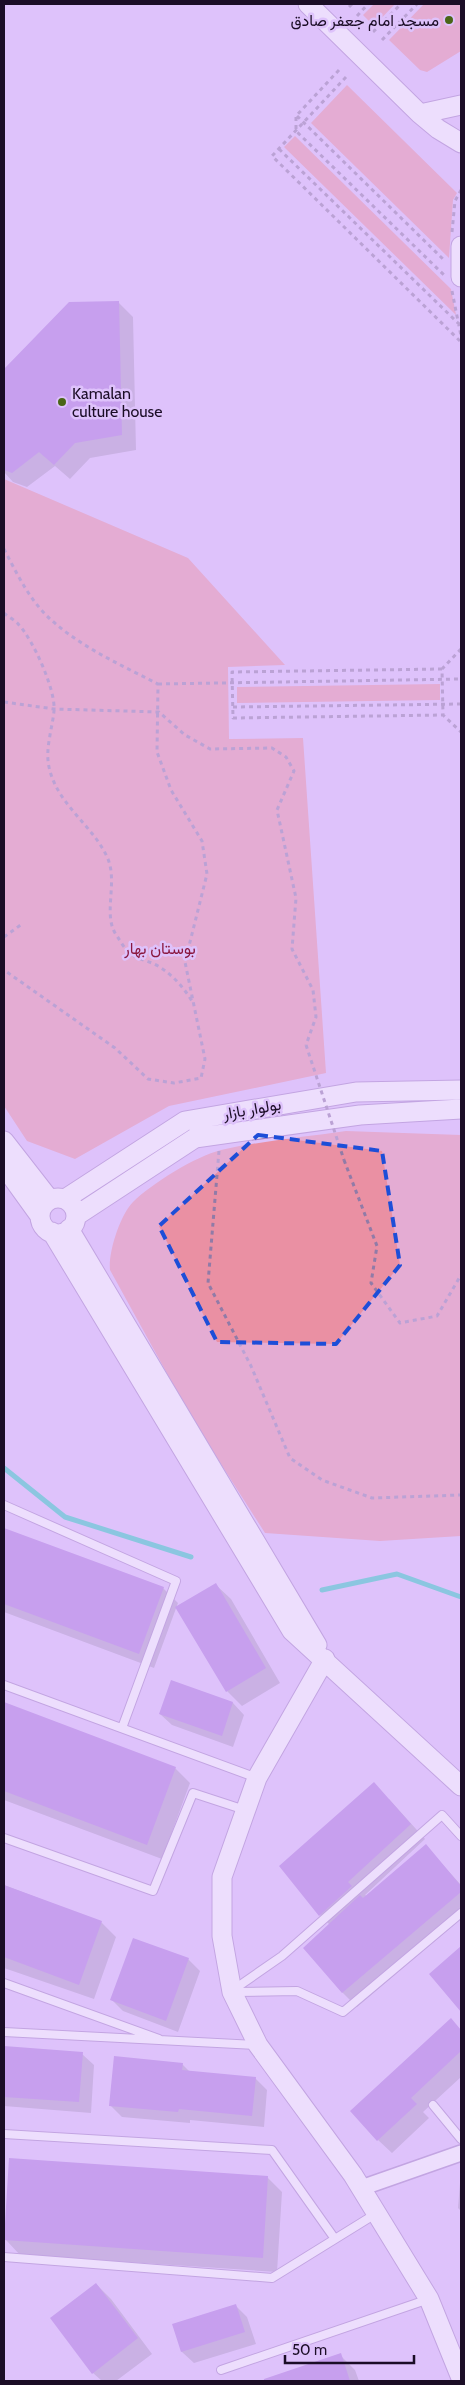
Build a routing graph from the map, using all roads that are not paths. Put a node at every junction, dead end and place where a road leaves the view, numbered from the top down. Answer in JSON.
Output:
{"nodes":[{"id":1,"x":308,"y":4,"type":"edge"},
{"id":2,"x":461,"y":105,"type":"edge"},
{"id":3,"x":420,"y":114,"type":"junction"},
{"id":4,"x":438,"y":129,"type":"junction"},
{"id":5,"x":461,"y":143,"type":"edge"},
{"id":6,"x":461,"y":156,"type":"edge"},
{"id":7,"x":461,"y":246,"type":"edge"},
{"id":8,"x":452,"y":273,"type":"edge"},
{"id":9,"x":461,"y":1090,"type":"edge"},
{"id":10,"x":461,"y":1110,"type":"edge"},
{"id":11,"x":4,"y":1140,"type":"edge"},
{"id":12,"x":4,"y":1166,"type":"edge"},
{"id":13,"x":52,"y":1205,"type":"junction"},
{"id":14,"x":66,"y":1226,"type":"junction"},
{"id":15,"x":4,"y":1504,"type":"edge"},
{"id":16,"x":325,"y":1660,"type":"junction"},
{"id":17,"x":4,"y":1685,"type":"edge"},
{"id":18,"x":122,"y":1728,"type":"junction"},
{"id":19,"x":257,"y":1778,"type":"junction"},
{"id":20,"x":461,"y":1786,"type":"edge"},
{"id":21,"x":246,"y":1810,"type":"junction"},
{"id":22,"x":461,"y":1836,"type":"edge"},
{"id":23,"x":4,"y":1838,"type":"edge"},
{"id":24,"x":461,"y":1913,"type":"edge"},
{"id":25,"x":4,"y":1983,"type":"edge"},
{"id":26,"x":232,"y":1992,"type":"junction"},
{"id":27,"x":4,"y":2032,"type":"edge"},
{"id":28,"x":168,"y":2042,"type":"junction"},
{"id":29,"x":258,"y":2045,"type":"junction"},
{"id":30,"x":433,"y":2105,"type":"dead end"},
{"id":31,"x":4,"y":2134,"type":"edge"},
{"id":32,"x":461,"y":2139,"type":"edge"},
{"id":33,"x":461,"y":2153,"type":"edge"},
{"id":34,"x":361,"y":2188,"type":"junction"},
{"id":35,"x":376,"y":2213,"type":"junction"},
{"id":36,"x":336,"y":2239,"type":"junction"},
{"id":37,"x":4,"y":2257,"type":"edge"},
{"id":38,"x":429,"y":2299,"type":"junction"},
{"id":39,"x":220,"y":2370,"type":"dead end"},
{"id":40,"x":461,"y":2378,"type":"edge"}],
"edges":[{"from":1,"to":3,"type":"street"},
{"from":2,"to":3,"type":"street"},
{"from":3,"to":4,"type":"street"},
{"from":4,"to":5,"type":"street"},
{"from":4,"to":6,"type":"street"},
{"from":7,"to":8,"type":"street"},
{"from":9,"to":13,"type":"street","name":"بولوار بازار"},
{"from":10,"to":14,"type":"street"},
{"from":11,"to":13,"type":"street"},
{"from":12,"to":13,"type":"street"},
{"from":13,"to":14,"type":"street"},
{"from":13,"to":14,"type":"street"},
{"from":14,"to":16,"type":"street"},
{"from":15,"to":18,"type":"lane"},
{"from":16,"to":19,"type":"street"},
{"from":16,"to":20,"type":"street"},
{"from":17,"to":18,"type":"lane"},
{"from":18,"to":19,"type":"lane"},
{"from":19,"to":21,"type":"street"},
{"from":21,"to":23,"type":"lane"},
{"from":21,"to":26,"type":"street"},
{"from":22,"to":26,"type":"lane"},
{"from":24,"to":26,"type":"lane"},
{"from":25,"to":28,"type":"lane"},
{"from":26,"to":29,"type":"street"},
{"from":27,"to":28,"type":"lane"},
{"from":28,"to":29,"type":"lane"},
{"from":29,"to":34,"type":"street"},
{"from":30,"to":32,"type":"lane"},
{"from":31,"to":36,"type":"lane"},
{"from":33,"to":34,"type":"street"},
{"from":34,"to":35,"type":"street"},
{"from":35,"to":36,"type":"lane"},
{"from":35,"to":38,"type":"street"},
{"from":36,"to":37,"type":"lane"},
{"from":38,"to":39,"type":"lane"},
{"from":38,"to":40,"type":"street"}]}
